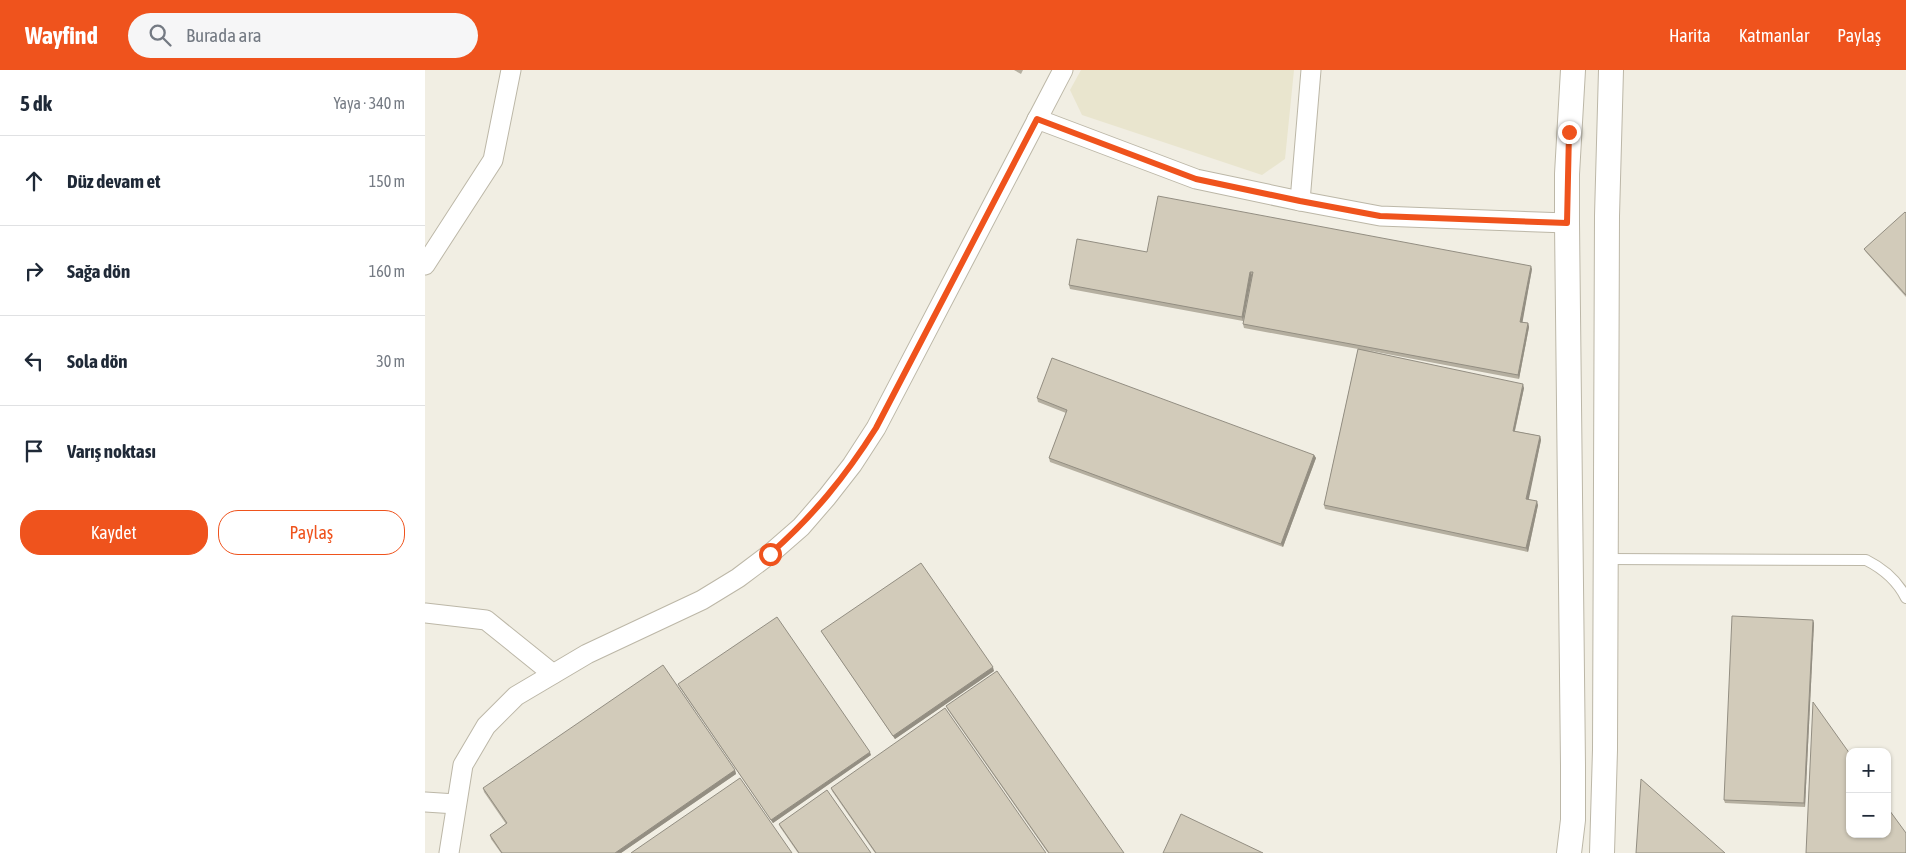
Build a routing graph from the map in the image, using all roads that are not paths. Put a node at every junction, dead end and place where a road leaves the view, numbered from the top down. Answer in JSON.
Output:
{"nodes":[{"id":1,"x":511,"y":70,"type":"edge"},
{"id":2,"x":1063,"y":70,"type":"edge"},
{"id":3,"x":1311,"y":70,"type":"edge"},
{"id":4,"x":1573,"y":70,"type":"edge"},
{"id":5,"x":1611,"y":70,"type":"edge"},
{"id":6,"x":1037,"y":119,"type":"junction"},
{"id":7,"x":1300,"y":201,"type":"junction"},
{"id":8,"x":1567,"y":223,"type":"junction"},
{"id":9,"x":425,"y":265,"type":"edge"},
{"id":10,"x":1606,"y":559,"type":"junction"},
{"id":11,"x":1906,"y":598,"type":"edge"},
{"id":12,"x":425,"y":613,"type":"edge"},
{"id":13,"x":553,"y":674,"type":"junction"},
{"id":14,"x":425,"y":802,"type":"edge"},
{"id":15,"x":456,"y":804,"type":"junction"},
{"id":16,"x":449,"y":853,"type":"edge"},
{"id":17,"x":1569,"y":853,"type":"edge"},
{"id":18,"x":1602,"y":853,"type":"edge"}],
"edges":[{"from":1,"to":9,"type":"street"},
{"from":2,"to":6,"type":"street"},
{"from":3,"to":7,"type":"street"},
{"from":4,"to":8,"type":"street"},
{"from":5,"to":10,"type":"street"},
{"from":6,"to":7,"type":"street"},
{"from":6,"to":13,"type":"street"},
{"from":7,"to":8,"type":"street"},
{"from":8,"to":17,"type":"street"},
{"from":10,"to":11,"type":"lane"},
{"from":10,"to":18,"type":"street"},
{"from":12,"to":13,"type":"street"},
{"from":13,"to":15,"type":"street"},
{"from":14,"to":15,"type":"street"},
{"from":15,"to":16,"type":"street"}]}
